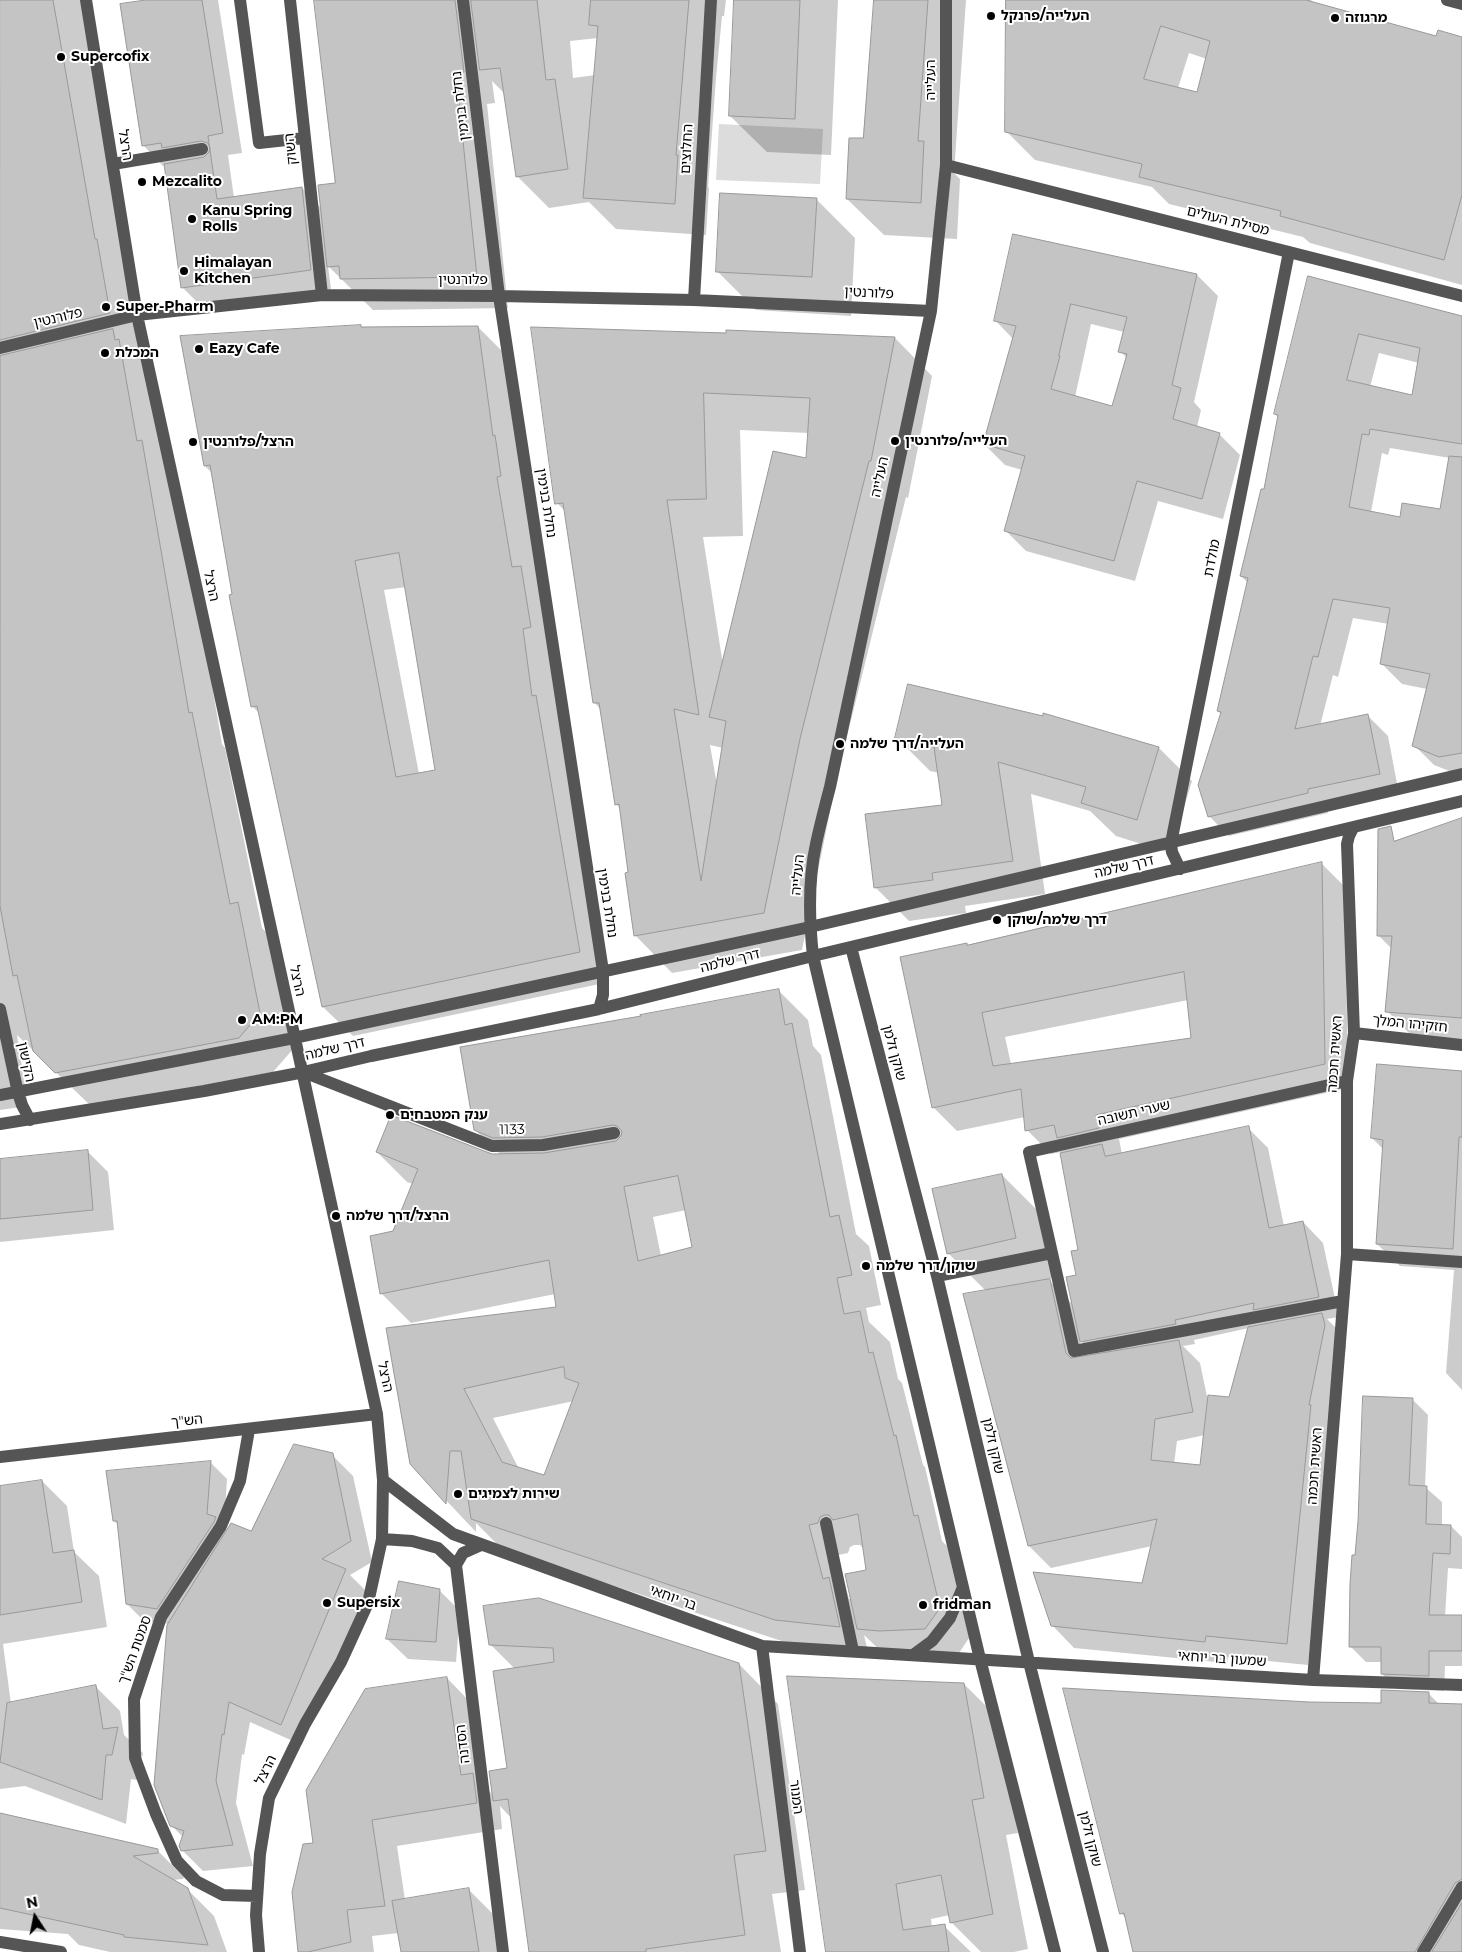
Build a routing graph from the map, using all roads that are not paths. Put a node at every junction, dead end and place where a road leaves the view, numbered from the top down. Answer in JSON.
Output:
{"nodes":[{"id":1,"x":86,"y":0,"type":"edge"},
{"id":2,"x":240,"y":0,"type":"edge"},
{"id":3,"x":290,"y":0,"type":"edge"},
{"id":4,"x":463,"y":0,"type":"edge"},
{"id":5,"x":711,"y":0,"type":"edge"},
{"id":6,"x":946,"y":0,"type":"edge"},
{"id":7,"x":1447,"y":0,"type":"edge"},
{"id":8,"x":1462,"y":4,"type":"edge"},
{"id":9,"x":305,"y":138,"type":"junction"},
{"id":10,"x":202,"y":149,"type":"dead end"},
{"id":11,"x":113,"y":164,"type":"junction"},
{"id":12,"x":946,"y":166,"type":"junction"},
{"id":13,"x":1289,"y":252,"type":"junction"},
{"id":14,"x":322,"y":295,"type":"junction"},
{"id":15,"x":499,"y":296,"type":"junction"},
{"id":16,"x":1462,"y":296,"type":"edge"},
{"id":17,"x":694,"y":300,"type":"junction"},
{"id":18,"x":931,"y":310,"type":"junction"},
{"id":19,"x":137,"y":315,"type":"junction"},
{"id":20,"x":0,"y":348,"type":"edge"},
{"id":21,"x":1462,"y":774,"type":"edge"},
{"id":22,"x":1462,"y":800,"type":"edge"},
{"id":23,"x":1353,"y":828,"type":"junction"},
{"id":24,"x":1171,"y":843,"type":"junction"},
{"id":25,"x":1180,"y":869,"type":"junction"},
{"id":26,"x":810,"y":928,"type":"junction"},
{"id":27,"x":851,"y":947,"type":"junction"},
{"id":28,"x":813,"y":956,"type":"junction"},
{"id":29,"x":603,"y":971,"type":"junction"},
{"id":30,"x":0,"y":1009,"type":"edge"},
{"id":31,"x":599,"y":1009,"type":"junction"},
{"id":32,"x":1354,"y":1034,"type":"junction"},
{"id":33,"x":294,"y":1038,"type":"junction"},
{"id":34,"x":1462,"y":1045,"type":"edge"},
{"id":35,"x":303,"y":1072,"type":"junction"},
{"id":36,"x":1347,"y":1080,"type":"junction"},
{"id":37,"x":18,"y":1093,"type":"junction"},
{"id":38,"x":0,"y":1095,"type":"edge"},
{"id":39,"x":30,"y":1120,"type":"junction"},
{"id":40,"x":0,"y":1124,"type":"edge"},
{"id":41,"x":614,"y":1133,"type":"dead end"},
{"id":42,"x":1052,"y":1254,"type":"junction"},
{"id":43,"x":1347,"y":1254,"type":"junction"},
{"id":44,"x":1462,"y":1262,"type":"edge"},
{"id":45,"x":937,"y":1276,"type":"junction"},
{"id":46,"x":1343,"y":1301,"type":"junction"},
{"id":47,"x":377,"y":1414,"type":"junction"},
{"id":48,"x":249,"y":1430,"type":"junction"},
{"id":49,"x":0,"y":1457,"type":"edge"},
{"id":50,"x":383,"y":1480,"type":"junction"},
{"id":51,"x":826,"y":1523,"type":"dead end"},
{"id":52,"x":382,"y":1539,"type":"junction"},
{"id":53,"x":481,"y":1545,"type":"junction"},
{"id":54,"x":456,"y":1565,"type":"junction"},
{"id":55,"x":963,"y":1586,"type":"junction"},
{"id":56,"x":762,"y":1646,"type":"junction"},
{"id":57,"x":853,"y":1651,"type":"junction"},
{"id":58,"x":912,"y":1654,"type":"junction"},
{"id":59,"x":980,"y":1658,"type":"junction"},
{"id":60,"x":1029,"y":1662,"type":"junction"},
{"id":61,"x":1314,"y":1680,"type":"junction"},
{"id":62,"x":1462,"y":1685,"type":"edge"},
{"id":63,"x":1462,"y":1887,"type":"edge"},
{"id":64,"x":258,"y":1896,"type":"junction"},
{"id":65,"x":0,"y":1942,"type":"edge"},
{"id":66,"x":61,"y":1952,"type":"edge"},
{"id":67,"x":259,"y":1952,"type":"edge"},
{"id":68,"x":502,"y":1952,"type":"edge"},
{"id":69,"x":800,"y":1952,"type":"edge"},
{"id":70,"x":1055,"y":1952,"type":"edge"},
{"id":71,"x":1103,"y":1952,"type":"edge"},
{"id":72,"x":1423,"y":1952,"type":"edge"}],
"edges":[{"from":1,"to":11,"type":"street","name":"הרצל"},
{"from":2,"to":9,"type":"street"},
{"from":3,"to":9,"type":"street","name":"השוק"},
{"from":4,"to":15,"type":"street","name":"נחלת בנימין"},
{"from":5,"to":17,"type":"street","name":"החלוצים"},
{"from":6,"to":12,"type":"street","name":"העלייה"},
{"from":7,"to":8,"type":"street"},
{"from":9,"to":14,"type":"street","name":"השוק"},
{"from":10,"to":11,"type":"street"},
{"from":11,"to":19,"type":"street","name":"הרצל"},
{"from":12,"to":13,"type":"street","name":"מסילת העולים"},
{"from":12,"to":18,"type":"street","name":"העלייה"},
{"from":13,"to":16,"type":"street","name":"מסילת העולים"},
{"from":13,"to":24,"type":"street","name":"מולדת"},
{"from":14,"to":15,"type":"street","name":"פלורנטין"},
{"from":14,"to":19,"type":"street","name":"פלורנטין"},
{"from":15,"to":17,"type":"street","name":"פלורנטין"},
{"from":15,"to":29,"type":"street","name":"נחלת בנימין"},
{"from":17,"to":18,"type":"street","name":"פלורנטין"},
{"from":18,"to":26,"type":"street","name":"העלייה"},
{"from":19,"to":20,"type":"street","name":"פלורנטין"},
{"from":19,"to":33,"type":"street","name":"הרצל"},
{"from":21,"to":24,"type":"street","name":"דרך שלמה"},
{"from":22,"to":23,"type":"street","name":"דרך שלמה"},
{"from":23,"to":25,"type":"street","name":"דרך שלמה"},
{"from":23,"to":32,"type":"street","name":"ראשית חכמה"},
{"from":24,"to":25,"type":"street","name":"מולדת"},
{"from":24,"to":26,"type":"street","name":"דרך שלמה"},
{"from":25,"to":27,"type":"street","name":"דרך שלמה"},
{"from":26,"to":28,"type":"street","name":"העלייה"},
{"from":26,"to":29,"type":"street","name":"דרך שלמה"},
{"from":27,"to":28,"type":"street","name":"דרך שלמה"},
{"from":27,"to":45,"type":"street","name":"שוקן זלמן"},
{"from":28,"to":31,"type":"street","name":"דרך שלמה"},
{"from":28,"to":55,"type":"street"},
{"from":29,"to":31,"type":"street","name":"נחלת בנימין"},
{"from":29,"to":33,"type":"street","name":"דרך שלמה"},
{"from":30,"to":37,"type":"street","name":"הקישון"},
{"from":31,"to":35,"type":"street","name":"דרך שלמה"},
{"from":32,"to":34,"type":"street","name":"חזקיהו המלך"},
{"from":32,"to":36,"type":"street","name":"ראשית חכמה"},
{"from":33,"to":35,"type":"street","name":"הרצל"},
{"from":33,"to":37,"type":"street","name":"דרך שלמה"},
{"from":35,"to":39,"type":"street","name":"דרך שלמה"},
{"from":35,"to":41,"type":"street","name":"1133"},
{"from":35,"to":47,"type":"street","name":"הרצל"},
{"from":36,"to":42,"type":"street","name":"שערי תשובה"},
{"from":36,"to":43,"type":"street","name":"ראשית חכמה"},
{"from":37,"to":38,"type":"street","name":"דרך שלמה"},
{"from":37,"to":39,"type":"street","name":"הקישון"},
{"from":39,"to":40,"type":"street","name":"דרך שלמה"},
{"from":42,"to":45,"type":"street"},
{"from":42,"to":46,"type":"street","name":"שערי תשובה"},
{"from":43,"to":44,"type":"street"},
{"from":43,"to":46,"type":"street","name":"ראשית חכמה"},
{"from":45,"to":60,"type":"street","name":"שוקן זלמן"},
{"from":46,"to":61,"type":"street","name":"ראשית חכמה"},
{"from":47,"to":48,"type":"street","name":"הש\"ך"},
{"from":47,"to":50,"type":"street","name":"הרצל"},
{"from":48,"to":49,"type":"street","name":"הש\"ך"},
{"from":48,"to":64,"type":"street","name":"סמטת הש\"ך"},
{"from":50,"to":52,"type":"street","name":"הרצל"},
{"from":50,"to":53,"type":"street","name":"בר יוחאי"},
{"from":51,"to":57,"type":"street"},
{"from":52,"to":54,"type":"street"},
{"from":52,"to":64,"type":"street","name":"הרצל"},
{"from":53,"to":54,"type":"street"},
{"from":53,"to":56,"type":"street","name":"בר יוחאי"},
{"from":54,"to":68,"type":"street","name":"הסדנה"},
{"from":55,"to":58,"type":"street"},
{"from":55,"to":59,"type":"street"},
{"from":56,"to":57,"type":"street","name":"בר יוחאי"},
{"from":56,"to":69,"type":"street","name":"המנור"},
{"from":57,"to":58,"type":"street","name":"בר יוחאי"},
{"from":58,"to":59,"type":"street","name":"בר יוחאי"},
{"from":59,"to":60,"type":"street","name":"שמעון בר יוחאי"},
{"from":59,"to":70,"type":"street"},
{"from":60,"to":61,"type":"street","name":"שמעון בר יוחאי"},
{"from":60,"to":71,"type":"street","name":"שוקן זלמן"},
{"from":61,"to":62,"type":"street","name":"שמעון בר יוחאי"},
{"from":63,"to":72,"type":"street"},
{"from":64,"to":67,"type":"street","name":"הרצל"},
{"from":65,"to":66,"type":"street"}]}
